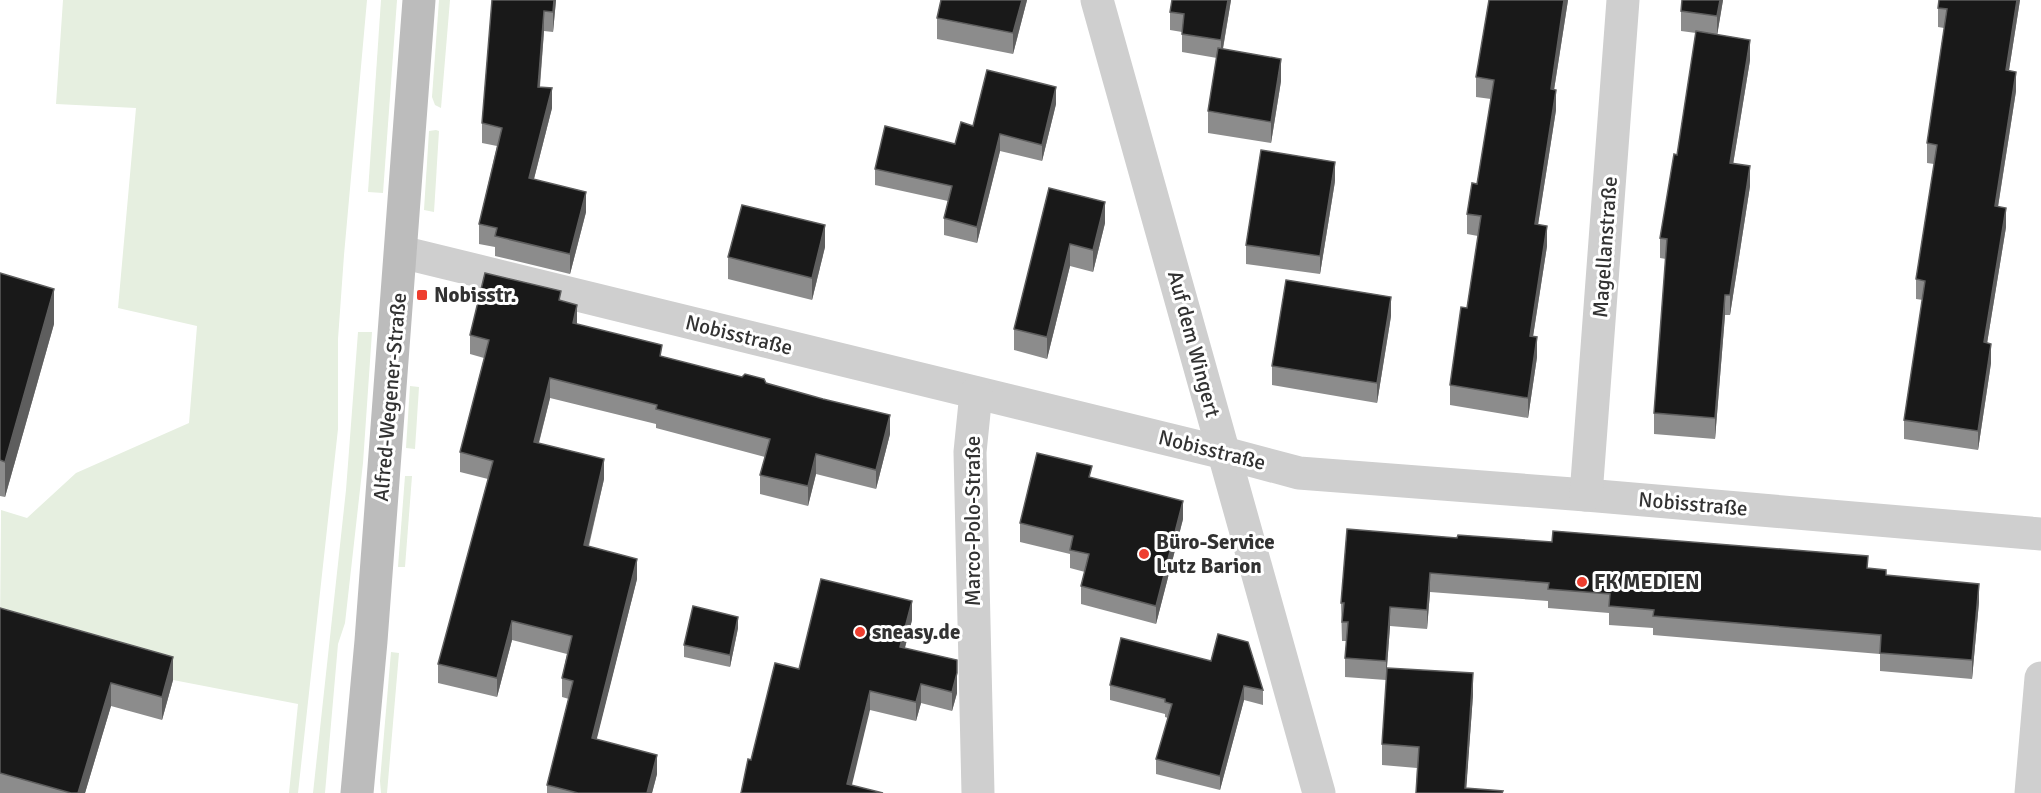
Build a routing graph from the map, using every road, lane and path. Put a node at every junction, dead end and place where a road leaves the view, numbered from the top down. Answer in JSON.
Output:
{"nodes":[{"id":1,"x":419,"y":0,"type":"edge"},
{"id":2,"x":1097,"y":0,"type":"edge"},
{"id":3,"x":1623,"y":0,"type":"edge"},
{"id":4,"x":401,"y":252,"type":"junction"},
{"id":5,"x":976,"y":393,"type":"junction"},
{"id":6,"x":1224,"y":453,"type":"junction"},
{"id":7,"x":1586,"y":495,"type":"junction"},
{"id":8,"x":2041,"y":534,"type":"edge"},
{"id":9,"x":2041,"y":678,"type":"edge"},
{"id":10,"x":357,"y":793,"type":"edge"},
{"id":11,"x":978,"y":793,"type":"edge"},
{"id":12,"x":1319,"y":793,"type":"edge"},
{"id":13,"x":2031,"y":793,"type":"edge"}],
"edges":[{"from":1,"to":4,"type":"street","name":"Alfred-Wegener-Straße"},
{"from":2,"to":6,"type":"street","name":"Auf dem Wingert"},
{"from":3,"to":7,"type":"street","name":"Magellanstraße"},
{"from":4,"to":5,"type":"street","name":"Nobisstraße"},
{"from":4,"to":10,"type":"street","name":"Alfred-Wegener-Straße"},
{"from":5,"to":6,"type":"street","name":"Nobisstraße"},
{"from":5,"to":11,"type":"street","name":"Marco-Polo-Straße"},
{"from":6,"to":7,"type":"street","name":"Nobisstraße"},
{"from":6,"to":12,"type":"street","name":"Auf dem Wingert"},
{"from":7,"to":8,"type":"street","name":"Nobisstraße"},
{"from":9,"to":13,"type":"street"}]}
